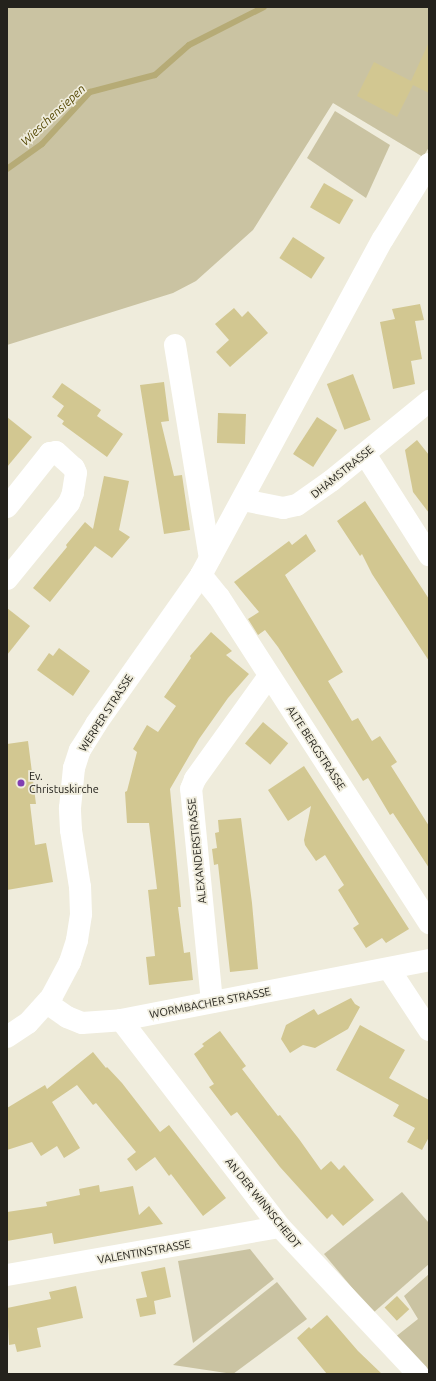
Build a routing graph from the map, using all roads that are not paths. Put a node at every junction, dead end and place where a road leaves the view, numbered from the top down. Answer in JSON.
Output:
{"nodes":[{"id":1,"x":429,"y":164,"type":"edge"},
{"id":2,"x":175,"y":345,"type":"dead end"},
{"id":3,"x":429,"y":401,"type":"edge"},
{"id":4,"x":365,"y":454,"type":"junction"},
{"id":5,"x":243,"y":500,"type":"junction"},
{"id":6,"x":7,"y":507,"type":"edge"},
{"id":7,"x":429,"y":555,"type":"edge"},
{"id":8,"x":206,"y":567,"type":"junction"},
{"id":9,"x":7,"y":579,"type":"edge"},
{"id":10,"x":270,"y":676,"type":"junction"},
{"id":11,"x":429,"y":923,"type":"edge"},
{"id":12,"x":429,"y":960,"type":"edge"},
{"id":13,"x":389,"y":969,"type":"junction"},
{"id":14,"x":212,"y":1002,"type":"junction"},
{"id":15,"x":47,"y":1003,"type":"junction"},
{"id":16,"x":121,"y":1020,"type":"junction"},
{"id":17,"x":429,"y":1030,"type":"edge"},
{"id":18,"x":7,"y":1037,"type":"edge"},
{"id":19,"x":280,"y":1228,"type":"junction"},
{"id":20,"x":7,"y":1275,"type":"edge"},
{"id":21,"x":418,"y":1374,"type":"edge"}],
"edges":[{"from":1,"to":5,"type":"street","name":"WERPER STRASSE"},
{"from":2,"to":8,"type":"street"},
{"from":3,"to":4,"type":"street","name":"DHAMSTRASSE"},
{"from":4,"to":5,"type":"street","name":"DHAMSTRASSE"},
{"from":4,"to":7,"type":"street"},
{"from":5,"to":8,"type":"street","name":"WERPER STRASSE"},
{"from":6,"to":9,"type":"street"},
{"from":8,"to":10,"type":"street","name":"ALTE BERGSTRASSE"},
{"from":8,"to":15,"type":"street","name":"WERPER STRASSE"},
{"from":10,"to":11,"type":"street","name":"ALTE BERGSTRASSE"},
{"from":10,"to":14,"type":"street","name":"ALEXANDERSTRASSE"},
{"from":12,"to":13,"type":"street","name":"WORMBACHER STRASSE"},
{"from":13,"to":14,"type":"street","name":"WORMBACHER STRASSE"},
{"from":13,"to":17,"type":"street"},
{"from":14,"to":16,"type":"street","name":"WORMBACHER STRASSE"},
{"from":15,"to":16,"type":"street","name":"WORMBACHER STRASSE"},
{"from":15,"to":18,"type":"street"},
{"from":16,"to":19,"type":"street","name":"AN DER WINNSCHEIDT"},
{"from":19,"to":20,"type":"street","name":"VALENTINSTRASSE"},
{"from":19,"to":21,"type":"street","name":"AN DER WINNSCHEIDT"}]}
